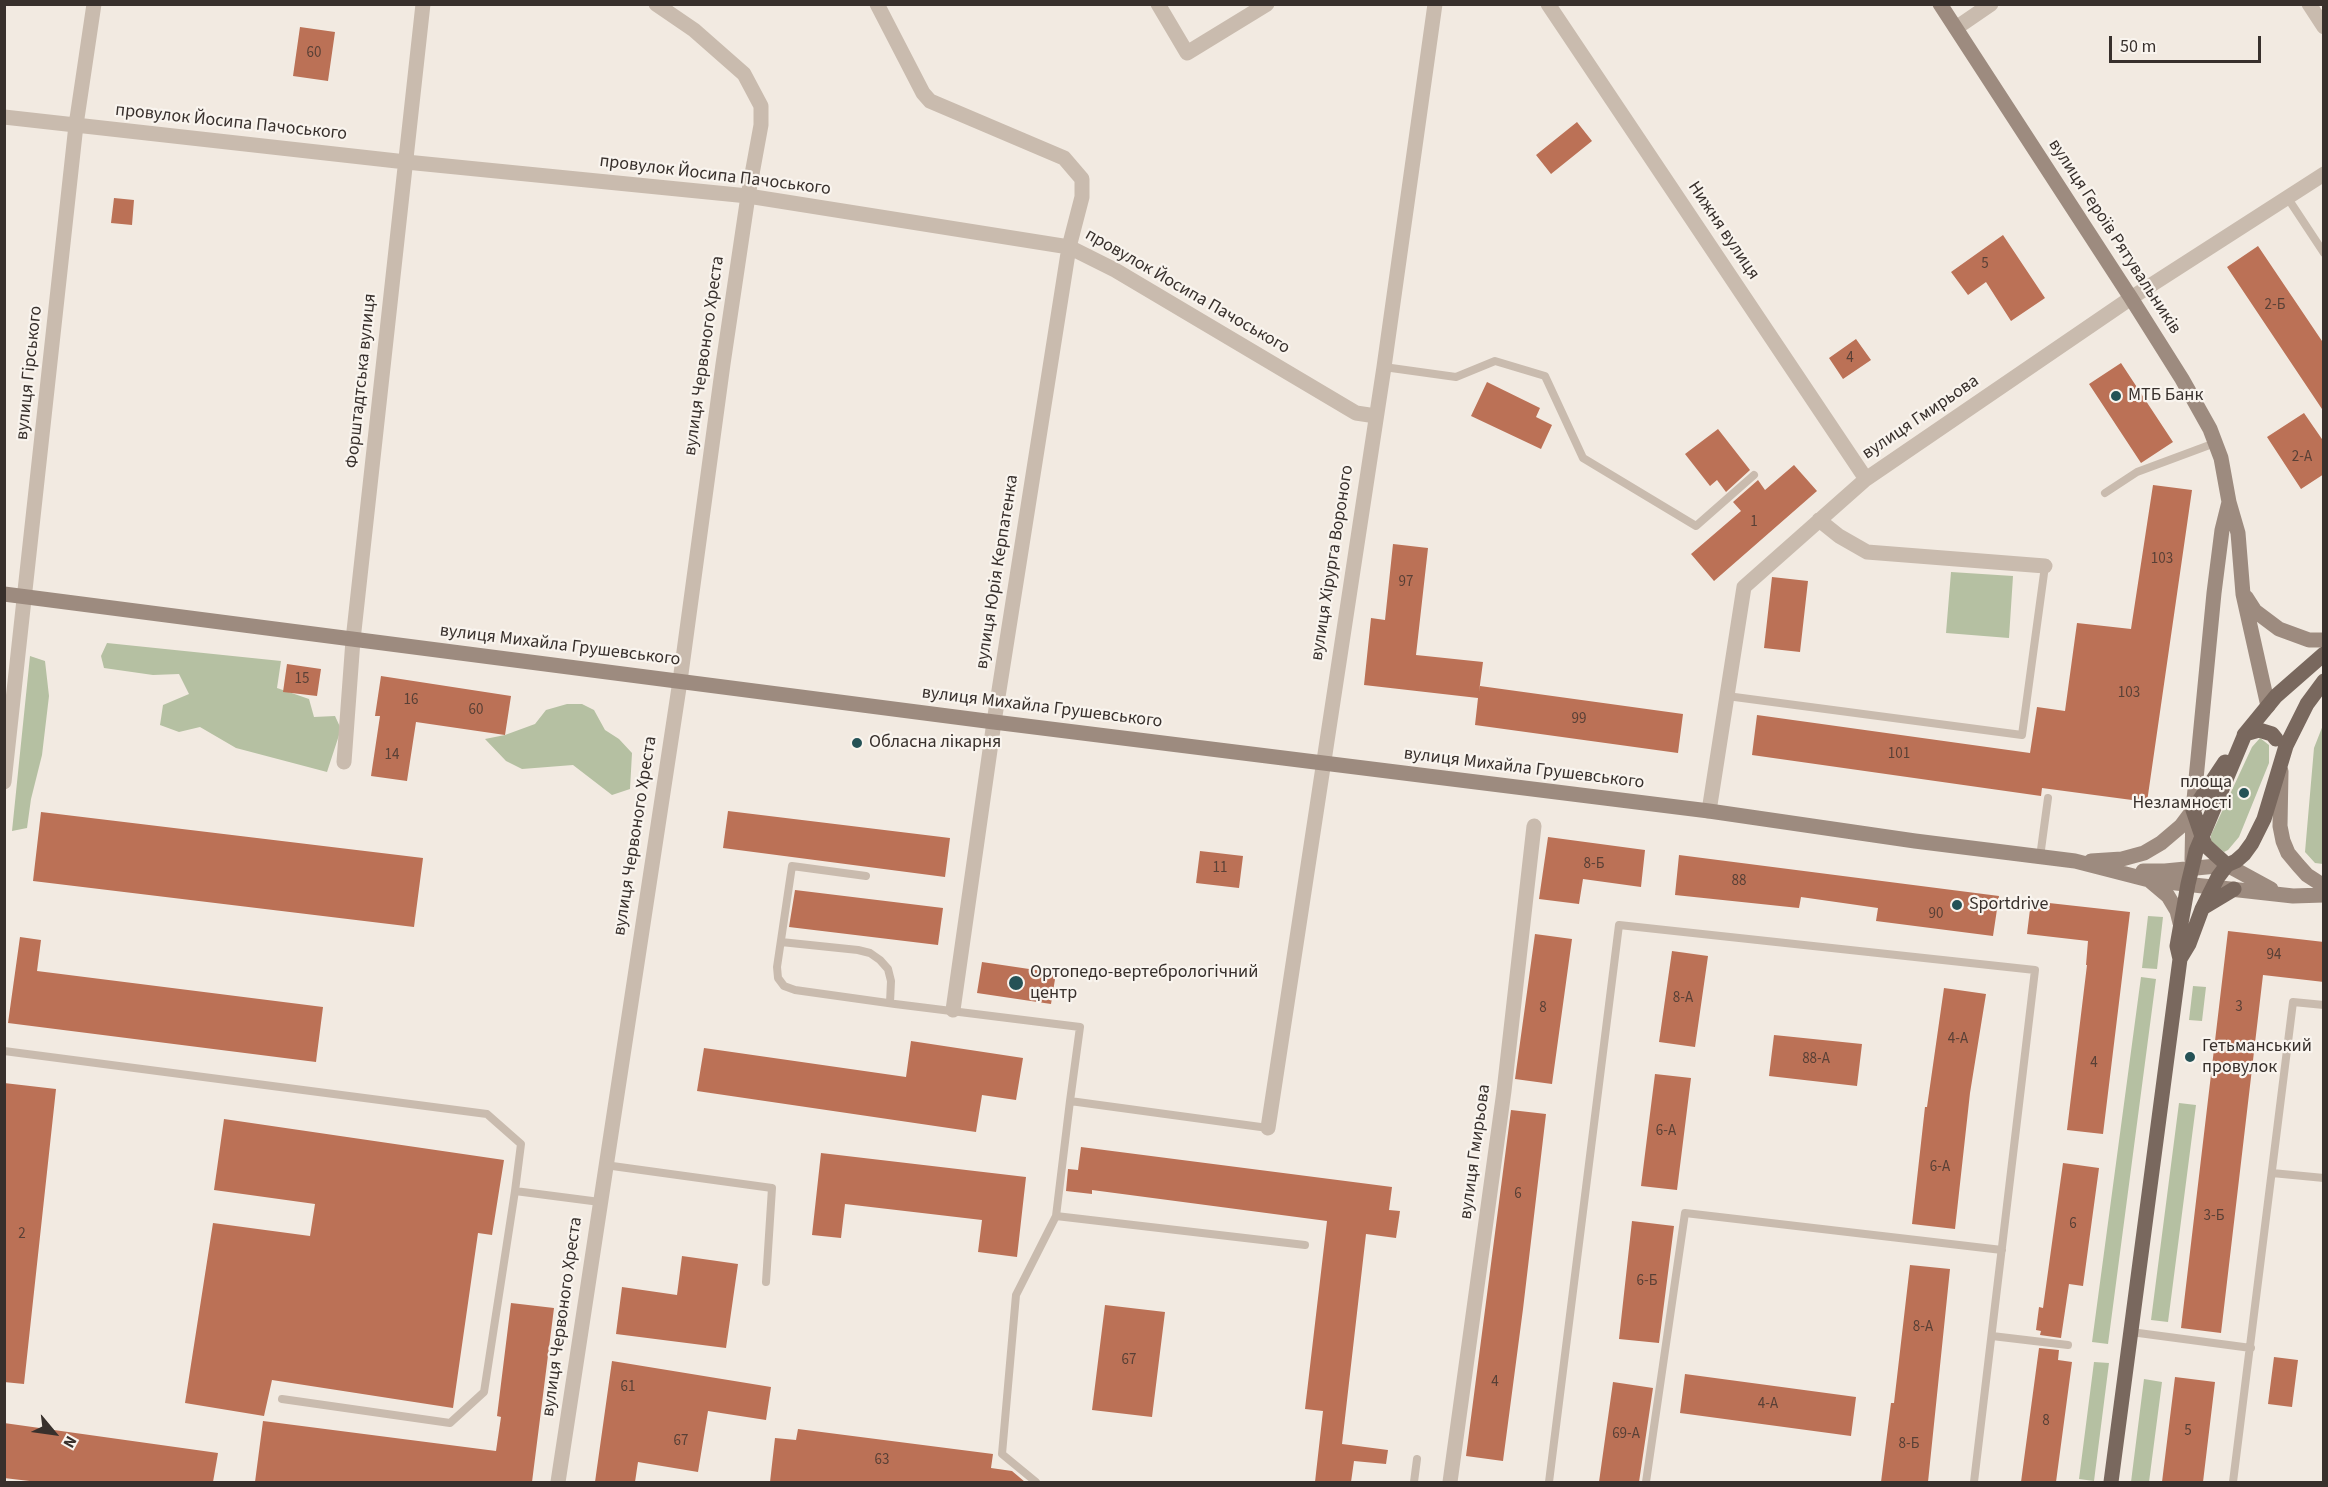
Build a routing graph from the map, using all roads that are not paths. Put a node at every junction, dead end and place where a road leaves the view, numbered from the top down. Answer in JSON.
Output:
{"nodes":[{"id":1,"x":94,"y":4,"type":"edge"},
{"id":2,"x":423,"y":4,"type":"edge"},
{"id":3,"x":656,"y":4,"type":"edge"},
{"id":4,"x":877,"y":4,"type":"edge"},
{"id":5,"x":1158,"y":4,"type":"edge"},
{"id":6,"x":1267,"y":4,"type":"edge"},
{"id":7,"x":1435,"y":4,"type":"edge"},
{"id":8,"x":1548,"y":4,"type":"edge"},
{"id":9,"x":1940,"y":4,"type":"edge"},
{"id":10,"x":1991,"y":4,"type":"edge"},
{"id":11,"x":2309,"y":4,"type":"edge"},
{"id":12,"x":2324,"y":27,"type":"edge"},
{"id":13,"x":1956,"y":28,"type":"junction"},
{"id":14,"x":4,"y":117,"type":"edge"},
{"id":15,"x":76,"y":125,"type":"junction"},
{"id":16,"x":406,"y":162,"type":"junction"},
{"id":17,"x":2324,"y":174,"type":"edge"},
{"id":18,"x":748,"y":196,"type":"junction"},
{"id":19,"x":2287,"y":198,"type":"junction"},
{"id":20,"x":1069,"y":248,"type":"junction"},
{"id":21,"x":2324,"y":252,"type":"edge"},
{"id":22,"x":2131,"y":298,"type":"junction"},
{"id":23,"x":1384,"y":367,"type":"junction"},
{"id":24,"x":1376,"y":416,"type":"junction"},
{"id":25,"x":2215,"y":442,"type":"junction"},
{"id":26,"x":1754,"y":475,"type":"dead end"},
{"id":27,"x":1866,"y":479,"type":"junction"},
{"id":28,"x":2105,"y":493,"type":"dead end"},
{"id":29,"x":2229,"y":502,"type":"junction"},
{"id":30,"x":1819,"y":520,"type":"junction"},
{"id":31,"x":2045,"y":566,"type":"joint"},
{"id":32,"x":4,"y":594,"type":"edge"},
{"id":33,"x":2243,"y":594,"type":"junction"},
{"id":34,"x":25,"y":597,"type":"junction"},
{"id":35,"x":2324,"y":639,"type":"edge"},
{"id":36,"x":353,"y":640,"type":"junction"},
{"id":37,"x":2324,"y":654,"type":"edge"},
{"id":38,"x":680,"y":681,"type":"junction"},
{"id":39,"x":2324,"y":681,"type":"edge"},
{"id":40,"x":1727,"y":696,"type":"junction"},
{"id":41,"x":2268,"y":706,"type":"junction"},
{"id":42,"x":994,"y":722,"type":"junction"},
{"id":43,"x":2245,"y":734,"type":"junction"},
{"id":44,"x":2276,"y":739,"type":"junction"},
{"id":45,"x":2281,"y":760,"type":"junction"},
{"id":46,"x":344,"y":762,"type":"dead end"},
{"id":47,"x":1323,"y":763,"type":"junction"},
{"id":48,"x":4,"y":782,"type":"edge"},
{"id":49,"x":2048,"y":798,"type":"dead end"},
{"id":50,"x":2193,"y":810,"type":"junction"},
{"id":51,"x":1709,"y":811,"type":"junction"},
{"id":52,"x":1534,"y":826,"type":"dead end"},
{"id":53,"x":2202,"y":837,"type":"junction"},
{"id":54,"x":2040,"y":856,"type":"junction"},
{"id":55,"x":2117,"y":865,"type":"junction"},
{"id":56,"x":2227,"y":865,"type":"junction"},
{"id":57,"x":2192,"y":868,"type":"junction"},
{"id":58,"x":866,"y":876,"type":"dead end"},
{"id":59,"x":2149,"y":880,"type":"junction"},
{"id":60,"x":2188,"y":884,"type":"junction"},
{"id":61,"x":2213,"y":886,"type":"junction"},
{"id":62,"x":2324,"y":886,"type":"edge"},
{"id":63,"x":2234,"y":889,"type":"junction"},
{"id":64,"x":2284,"y":894,"type":"junction"},
{"id":65,"x":2324,"y":895,"type":"edge"},
{"id":66,"x":2199,"y":916,"type":"junction"},
{"id":67,"x":2180,"y":923,"type":"junction"},
{"id":68,"x":781,"y":942,"type":"junction"},
{"id":69,"x":2180,"y":959,"type":"junction"},
{"id":70,"x":890,"y":1003,"type":"junction"},
{"id":71,"x":2324,"y":1005,"type":"edge"},
{"id":72,"x":953,"y":1010,"type":"junction"},
{"id":73,"x":4,"y":1052,"type":"edge"},
{"id":74,"x":1070,"y":1101,"type":"junction"},
{"id":75,"x":1268,"y":1128,"type":"joint"},
{"id":76,"x":605,"y":1165,"type":"junction"},
{"id":77,"x":2272,"y":1173,"type":"junction"},
{"id":78,"x":2324,"y":1178,"type":"edge"},
{"id":79,"x":515,"y":1191,"type":"junction"},
{"id":80,"x":600,"y":1202,"type":"junction"},
{"id":81,"x":1056,"y":1216,"type":"junction"},
{"id":82,"x":1305,"y":1245,"type":"dead end"},
{"id":83,"x":2002,"y":1250,"type":"junction"},
{"id":84,"x":766,"y":1282,"type":"dead end"},
{"id":85,"x":2131,"y":1332,"type":"junction"},
{"id":86,"x":1992,"y":1336,"type":"junction"},
{"id":87,"x":2068,"y":1346,"type":"dead end"},
{"id":88,"x":2251,"y":1348,"type":"junction"},
{"id":89,"x":282,"y":1399,"type":"dead end"},
{"id":90,"x":1417,"y":1460,"type":"dead end"},
{"id":91,"x":558,"y":1482,"type":"edge"},
{"id":92,"x":1036,"y":1482,"type":"edge"},
{"id":93,"x":1414,"y":1482,"type":"edge"},
{"id":94,"x":1450,"y":1482,"type":"edge"},
{"id":95,"x":1549,"y":1482,"type":"edge"},
{"id":96,"x":1646,"y":1482,"type":"edge"},
{"id":97,"x":1974,"y":1482,"type":"edge"},
{"id":98,"x":2111,"y":1482,"type":"edge"},
{"id":99,"x":2233,"y":1482,"type":"edge"}],
"edges":[{"from":1,"to":15,"type":"street","name":"вулиця Гірського"},
{"from":2,"to":16,"type":"street","name":"Форштадтська вулиця"},
{"from":3,"to":18,"type":"street","name":"вулиця Червоного Хреста"},
{"from":4,"to":20,"type":"street","name":"вулиця Юрія Керпатенка"},
{"from":5,"to":6,"type":"street"},
{"from":7,"to":23,"type":"street","name":"вулиця Хірурга Вороного"},
{"from":8,"to":27,"type":"street","name":"Нижня вулиця"},
{"from":9,"to":13,"type":"street","name":"вулиця Героїв Рятувальників"},
{"from":10,"to":13,"type":"street"},
{"from":11,"to":12,"type":"street"},
{"from":13,"to":22,"type":"street","name":"вулиця Героїв Рятувальників"},
{"from":14,"to":15,"type":"street","name":"провулок Йосипа Пачоського"},
{"from":15,"to":16,"type":"street","name":"провулок Йосипа Пачоського"},
{"from":15,"to":34,"type":"street","name":"вулиця Гірського"},
{"from":16,"to":18,"type":"street","name":"провулок Йосипа Пачоського"},
{"from":16,"to":36,"type":"street","name":"Форштадтська вулиця"},
{"from":17,"to":19,"type":"street","name":"вулиця Гмирьова"},
{"from":18,"to":20,"type":"street","name":"провулок Йосипа Пачоського"},
{"from":18,"to":38,"type":"street","name":"вулиця Червоного Хреста"},
{"from":19,"to":21,"type":"lane"},
{"from":19,"to":22,"type":"street","name":"вулиця Гмирьова"},
{"from":20,"to":24,"type":"street","name":"провулок Йосипа Пачоського"},
{"from":20,"to":42,"type":"street","name":"вулиця Юрія Керпатенка"},
{"from":22,"to":25,"type":"street","name":"вулиця Героїв Рятувальників"},
{"from":22,"to":27,"type":"street","name":"вулиця Гмирьова"},
{"from":23,"to":24,"type":"street","name":"вулиця Хірурга Вороного"},
{"from":23,"to":26,"type":"lane"},
{"from":24,"to":47,"type":"street","name":"вулиця Хірурга Вороного"},
{"from":25,"to":28,"type":"lane"},
{"from":25,"to":29,"type":"street","name":"вулиця Героїв Рятувальників"},
{"from":27,"to":30,"type":"street","name":"вулиця Гмирьова"},
{"from":29,"to":33,"type":"street","name":"вулиця Героїв Рятувальників"},
{"from":29,"to":50,"type":"street","name":"вулиця Героїв Рятувальників"},
{"from":30,"to":31,"type":"street"},
{"from":30,"to":40,"type":"street","name":"вулиця Гмирьова"},
{"from":31,"to":40,"type":"lane"},
{"from":32,"to":34,"type":"street","name":"вулиця Михайла Грушевського"},
{"from":33,"to":35,"type":"street"},
{"from":33,"to":41,"type":"street"},
{"from":34,"to":36,"type":"street","name":"вулиця Михайла Грушевського"},
{"from":34,"to":48,"type":"street","name":"вулиця Гірського"},
{"from":36,"to":38,"type":"street","name":"вулиця Михайла Грушевського"},
{"from":36,"to":46,"type":"street","name":"Форштадтська вулиця"},
{"from":37,"to":41,"type":"main road"},
{"from":38,"to":42,"type":"street","name":"вулиця Михайла Грушевського"},
{"from":38,"to":76,"type":"street","name":"вулиця Червоного Хреста"},
{"from":39,"to":45,"type":"main road"},
{"from":40,"to":51,"type":"street","name":"вулиця Гмирьова"},
{"from":41,"to":43,"type":"main road"},
{"from":41,"to":44,"type":"main road"},
{"from":42,"to":47,"type":"street","name":"вулиця Михайла Грушевського"},
{"from":42,"to":72,"type":"street","name":"вулиця Юрія Керпатенка"},
{"from":43,"to":44,"type":"main road"},
{"from":43,"to":50,"type":"main road"},
{"from":43,"to":53,"type":"main road"},
{"from":44,"to":45,"type":"main road"},
{"from":45,"to":56,"type":"main road"},
{"from":45,"to":62,"type":"street"},
{"from":47,"to":51,"type":"street","name":"вулиця Михайла Грушевського"},
{"from":47,"to":75,"type":"street","name":"вулиця Хірурга Вороного"},
{"from":49,"to":54,"type":"lane"},
{"from":50,"to":53,"type":"main road"},
{"from":50,"to":55,"type":"street"},
{"from":50,"to":57,"type":"street"},
{"from":51,"to":54,"type":"street","name":"вулиця Михайла Грушевського"},
{"from":52,"to":94,"type":"street","name":"вулиця Гмирьова"},
{"from":53,"to":56,"type":"main road"},
{"from":53,"to":57,"type":"main road"},
{"from":54,"to":55,"type":"street","name":"вулиця Михайла Грушевського"},
{"from":55,"to":57,"type":"street"},
{"from":55,"to":59,"type":"street"},
{"from":56,"to":57,"type":"street"},
{"from":56,"to":61,"type":"main road"},
{"from":56,"to":64,"type":"street"},
{"from":57,"to":60,"type":"main road"},
{"from":58,"to":68,"type":"lane"},
{"from":59,"to":60,"type":"street"},
{"from":59,"to":67,"type":"street"},
{"from":60,"to":61,"type":"street"},
{"from":60,"to":67,"type":"main road"},
{"from":61,"to":63,"type":"street"},
{"from":61,"to":66,"type":"main road"},
{"from":63,"to":64,"type":"street"},
{"from":63,"to":66,"type":"main road"},
{"from":64,"to":65,"type":"street"},
{"from":66,"to":69,"type":"main road"},
{"from":67,"to":69,"type":"main road"},
{"from":68,"to":70,"type":"lane"},
{"from":68,"to":70,"type":"lane"},
{"from":69,"to":85,"type":"main road"},
{"from":70,"to":72,"type":"lane"},
{"from":71,"to":77,"type":"lane"},
{"from":72,"to":74,"type":"lane"},
{"from":73,"to":79,"type":"lane"},
{"from":74,"to":75,"type":"lane"},
{"from":74,"to":81,"type":"lane"},
{"from":76,"to":80,"type":"street","name":"вулиця Червоного Хреста"},
{"from":76,"to":84,"type":"lane"},
{"from":77,"to":78,"type":"lane"},
{"from":77,"to":88,"type":"lane"},
{"from":79,"to":80,"type":"lane"},
{"from":79,"to":89,"type":"lane"},
{"from":80,"to":91,"type":"street","name":"вулиця Червоного Хреста"},
{"from":81,"to":82,"type":"lane"},
{"from":81,"to":92,"type":"lane"},
{"from":83,"to":86,"type":"lane"},
{"from":83,"to":95,"type":"lane"},
{"from":83,"to":96,"type":"lane"},
{"from":85,"to":88,"type":"lane"},
{"from":85,"to":98,"type":"main road"},
{"from":86,"to":87,"type":"lane"},
{"from":86,"to":97,"type":"lane"},
{"from":88,"to":99,"type":"lane"},
{"from":90,"to":93,"type":"lane"}]}
